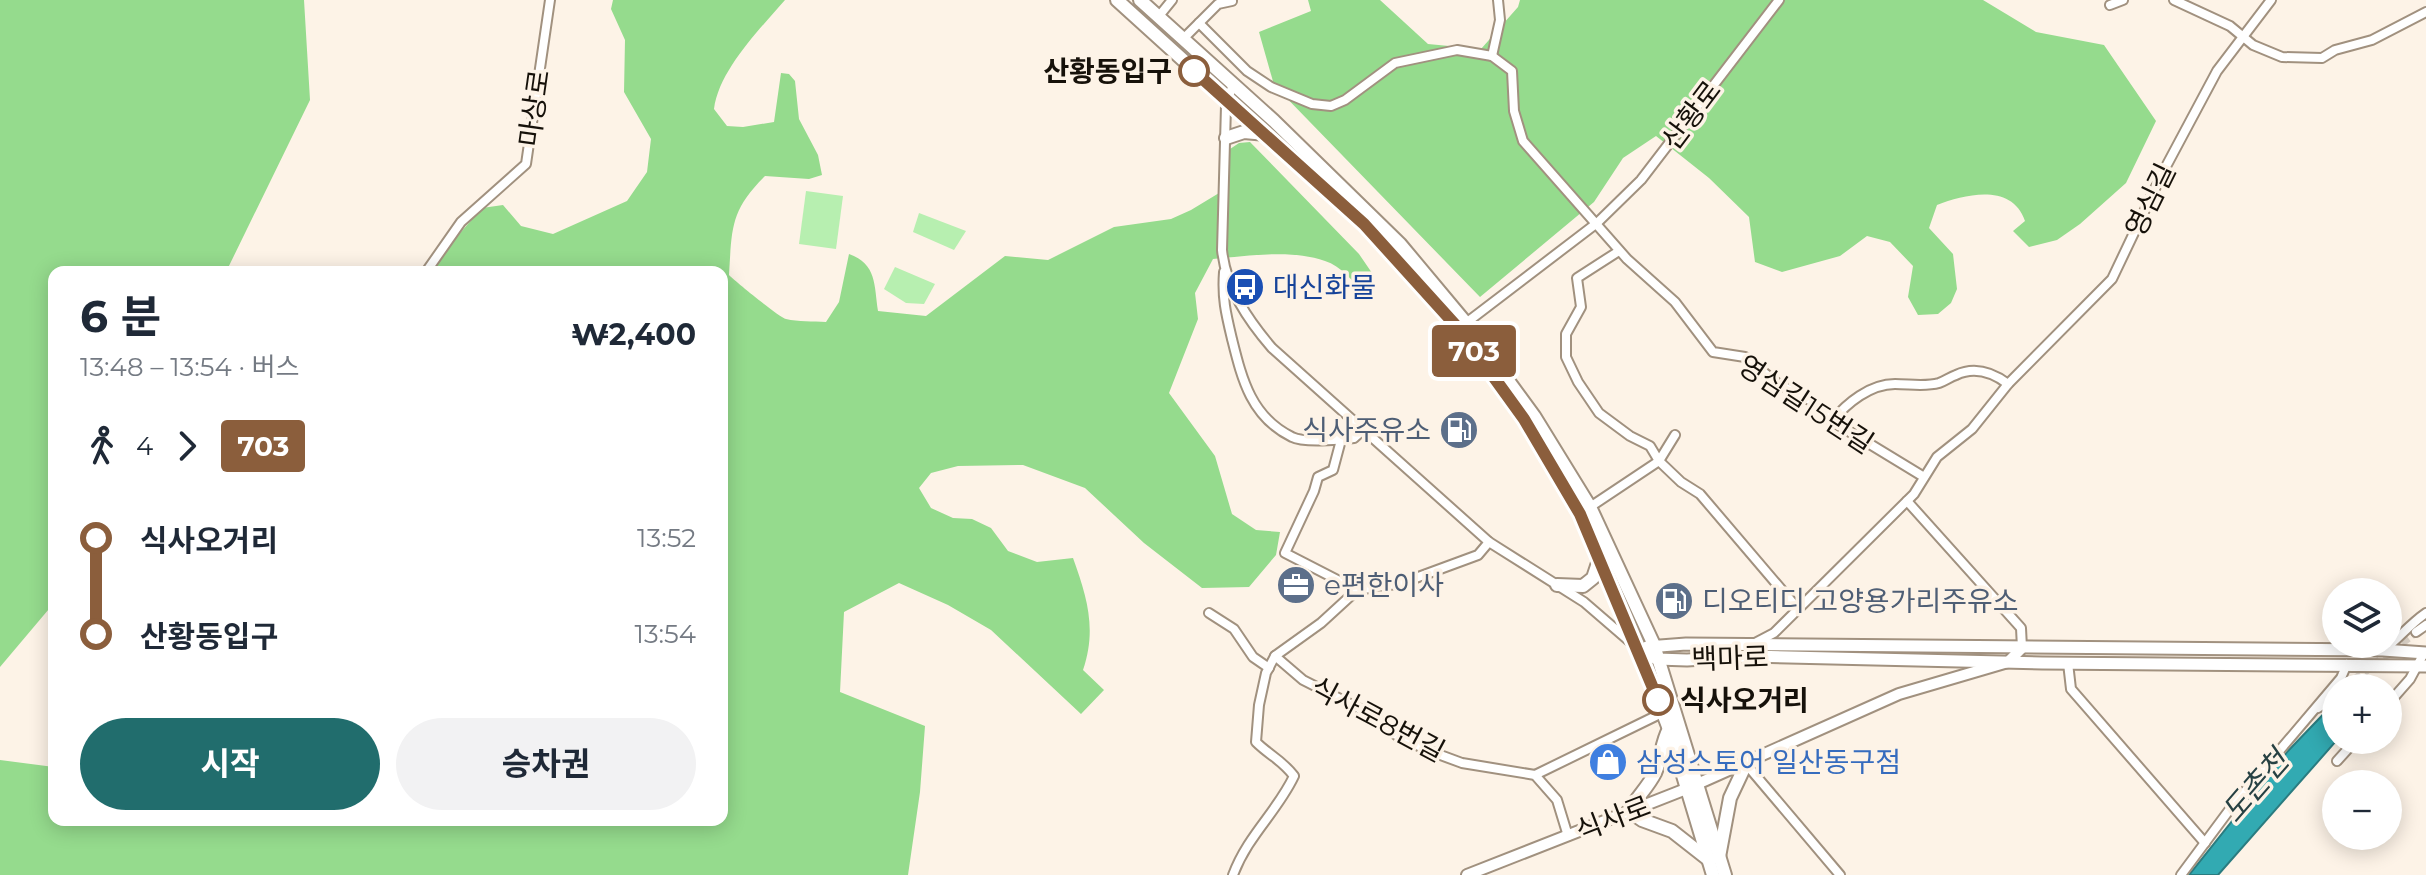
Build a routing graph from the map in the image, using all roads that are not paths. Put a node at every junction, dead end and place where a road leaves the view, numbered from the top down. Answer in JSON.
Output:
{"nodes":[{"id":1,"x":550,"y":0,"type":"edge"},
{"id":2,"x":1117,"y":0,"type":"edge"},
{"id":3,"x":1140,"y":0,"type":"edge"},
{"id":4,"x":1172,"y":0,"type":"edge"},
{"id":5,"x":1498,"y":0,"type":"edge"},
{"id":6,"x":1779,"y":0,"type":"edge"},
{"id":7,"x":2123,"y":0,"type":"edge"},
{"id":8,"x":2174,"y":0,"type":"edge"},
{"id":9,"x":2271,"y":0,"type":"edge"},
{"id":10,"x":1232,"y":1,"type":"edge"},
{"id":11,"x":2110,"y":5,"type":"dead end"},
{"id":12,"x":2426,"y":12,"type":"edge"},
{"id":13,"x":1159,"y":16,"type":"junction"},
{"id":14,"x":1199,"y":23,"type":"junction"},
{"id":15,"x":2244,"y":37,"type":"junction"},
{"id":16,"x":1184,"y":38,"type":"junction"},
{"id":17,"x":1492,"y":56,"type":"junction"},
{"id":18,"x":1233,"y":84,"type":"junction"},
{"id":19,"x":1228,"y":101,"type":"junction"},
{"id":20,"x":1267,"y":134,"type":"junction"},
{"id":21,"x":1226,"y":138,"type":"junction"},
{"id":22,"x":1597,"y":223,"type":"junction"},
{"id":23,"x":1619,"y":251,"type":"junction"},
{"id":24,"x":430,"y":266,"type":"edge"},
{"id":25,"x":1224,"y":267,"type":"junction"},
{"id":26,"x":1466,"y":323,"type":"junction"},
{"id":27,"x":2008,"y":384,"type":"junction"},
{"id":28,"x":1832,"y":421,"type":"junction"},
{"id":29,"x":1364,"y":429,"type":"junction"},
{"id":30,"x":1675,"y":435,"type":"dead end"},
{"id":31,"x":1341,"y":440,"type":"junction"},
{"id":32,"x":1659,"y":461,"type":"junction"},
{"id":33,"x":1924,"y":477,"type":"junction"},
{"id":34,"x":1907,"y":501,"type":"junction"},
{"id":35,"x":1590,"y":507,"type":"junction"},
{"id":36,"x":1489,"y":542,"type":"junction"},
{"id":37,"x":1599,"y":560,"type":"junction"},
{"id":38,"x":1557,"y":585,"type":"junction"},
{"id":39,"x":1357,"y":590,"type":"junction"},
{"id":40,"x":1798,"y":609,"type":"junction"},
{"id":41,"x":1209,"y":613,"type":"dead end"},
{"id":42,"x":2426,"y":613,"type":"edge"},
{"id":43,"x":2426,"y":625,"type":"edge"},
{"id":44,"x":2416,"y":632,"type":"tunnel mouth"},
{"id":45,"x":2402,"y":634,"type":"edge"},
{"id":46,"x":1654,"y":645,"type":"junction"},
{"id":47,"x":1752,"y":645,"type":"junction"},
{"id":48,"x":2022,"y":648,"type":"junction"},
{"id":49,"x":1639,"y":650,"type":"junction"},
{"id":50,"x":2322,"y":650,"type":"edge"},
{"id":51,"x":2402,"y":654,"type":"edge"},
{"id":52,"x":1275,"y":656,"type":"junction"},
{"id":53,"x":1657,"y":659,"type":"junction"},
{"id":54,"x":2423,"y":659,"type":"edge"},
{"id":55,"x":2008,"y":662,"type":"junction"},
{"id":56,"x":2068,"y":663,"type":"junction"},
{"id":57,"x":2347,"y":664,"type":"junction"},
{"id":58,"x":1269,"y":668,"type":"junction"},
{"id":59,"x":2402,"y":688,"type":"edge"},
{"id":60,"x":2322,"y":704,"type":"edge"},
{"id":61,"x":2310,"y":712,"type":"junction"},
{"id":62,"x":1662,"y":713,"type":"junction"},
{"id":63,"x":1669,"y":729,"type":"junction"},
{"id":64,"x":2343,"y":754,"type":"edge"},
{"id":65,"x":2337,"y":761,"type":"dead end"},
{"id":66,"x":1746,"y":764,"type":"junction"},
{"id":67,"x":1535,"y":775,"type":"junction"},
{"id":68,"x":1692,"y":786,"type":"junction"},
{"id":69,"x":1629,"y":811,"type":"junction"},
{"id":70,"x":1568,"y":836,"type":"junction"},
{"id":71,"x":2205,"y":843,"type":"junction"},
{"id":72,"x":1714,"y":858,"type":"junction"},
{"id":73,"x":1233,"y":875,"type":"edge"},
{"id":74,"x":1467,"y":875,"type":"edge"},
{"id":75,"x":1713,"y":875,"type":"edge"},
{"id":76,"x":1725,"y":875,"type":"edge"},
{"id":77,"x":1840,"y":875,"type":"edge"},
{"id":78,"x":2181,"y":875,"type":"edge"}],
"edges":[{"from":1,"to":24,"type":"street","name":"마상로"},
{"from":2,"to":19,"type":"main road"},
{"from":3,"to":13,"type":"main road"},
{"from":4,"to":13,"type":"street"},
{"from":5,"to":17,"type":"street"},
{"from":6,"to":22,"type":"street","name":"산황로"},
{"from":7,"to":11,"type":"street"},
{"from":8,"to":15,"type":"street"},
{"from":9,"to":15,"type":"street","name":"영심길"},
{"from":10,"to":14,"type":"street"},
{"from":12,"to":15,"type":"street"},
{"from":13,"to":16,"type":"main road"},
{"from":14,"to":16,"type":"street"},
{"from":14,"to":17,"type":"street"},
{"from":15,"to":27,"type":"street","name":"영심길"},
{"from":16,"to":18,"type":"main road"},
{"from":17,"to":22,"type":"street"},
{"from":18,"to":19,"type":"street"},
{"from":18,"to":26,"type":"main road"},
{"from":19,"to":20,"type":"main road"},
{"from":19,"to":21,"type":"street"},
{"from":20,"to":21,"type":"main road"},
{"from":20,"to":37,"type":"main road"},
{"from":21,"to":25,"type":"street"},
{"from":22,"to":23,"type":"street","name":"영심길15번길"},
{"from":22,"to":26,"type":"street","name":"산황로"},
{"from":23,"to":28,"type":"street","name":"영심길15번길"},
{"from":23,"to":32,"type":"street"},
{"from":25,"to":29,"type":"street"},
{"from":25,"to":31,"type":"street"},
{"from":26,"to":35,"type":"main road"},
{"from":27,"to":28,"type":"street"},
{"from":27,"to":33,"type":"street","name":"영심길"},
{"from":28,"to":33,"type":"street","name":"영심길15번길"},
{"from":29,"to":31,"type":"street"},
{"from":29,"to":36,"type":"street"},
{"from":30,"to":32,"type":"street"},
{"from":31,"to":39,"type":"street"},
{"from":32,"to":35,"type":"street"},
{"from":32,"to":40,"type":"street"},
{"from":33,"to":34,"type":"street","name":"영심길"},
{"from":34,"to":40,"type":"street","name":"영심길"},
{"from":34,"to":48,"type":"street"},
{"from":35,"to":46,"type":"main road"},
{"from":36,"to":38,"type":"street"},
{"from":36,"to":39,"type":"street"},
{"from":37,"to":38,"type":"main road"},
{"from":37,"to":49,"type":"main road"},
{"from":38,"to":49,"type":"street"},
{"from":39,"to":52,"type":"street"},
{"from":40,"to":47,"type":"street","name":"영심길"},
{"from":41,"to":58,"type":"street"},
{"from":42,"to":45,"type":"street"},
{"from":43,"to":44,"type":"street"},
{"from":46,"to":47,"type":"main road","name":"백마로"},
{"from":46,"to":49,"type":"main road","name":"백마로"},
{"from":46,"to":53,"type":"main road"},
{"from":47,"to":48,"type":"main road","name":"백마로"},
{"from":48,"to":50,"type":"main road","name":"백마로"},
{"from":48,"to":55,"type":"street","name":"식사로"},
{"from":49,"to":53,"type":"main road","name":"백마로"},
{"from":49,"to":62,"type":"main road"},
{"from":51,"to":54,"type":"main road","name":"백마로"},
{"from":52,"to":58,"type":"street"},
{"from":52,"to":67,"type":"street","name":"식사로8번길"},
{"from":53,"to":55,"type":"main road","name":"백마로"},
{"from":53,"to":68,"type":"main road"},
{"from":54,"to":57,"type":"main road","name":"백마로"},
{"from":54,"to":59,"type":"street"},
{"from":55,"to":56,"type":"main road","name":"백마로"},
{"from":55,"to":66,"type":"street","name":"식사로"},
{"from":56,"to":57,"type":"main road","name":"백마로"},
{"from":56,"to":71,"type":"street"},
{"from":57,"to":61,"type":"street"},
{"from":58,"to":73,"type":"street"},
{"from":60,"to":61,"type":"street"},
{"from":61,"to":71,"type":"street"},
{"from":62,"to":63,"type":"main road"},
{"from":62,"to":67,"type":"street"},
{"from":63,"to":68,"type":"main road"},
{"from":63,"to":69,"type":"main road"},
{"from":64,"to":65,"type":"street"},
{"from":66,"to":68,"type":"street","name":"식사로"},
{"from":66,"to":72,"type":"main road"},
{"from":66,"to":77,"type":"street"},
{"from":67,"to":70,"type":"street"},
{"from":68,"to":69,"type":"street","name":"식사로"},
{"from":68,"to":72,"type":"main road"},
{"from":69,"to":70,"type":"street","name":"식사로"},
{"from":69,"to":72,"type":"main road"},
{"from":70,"to":74,"type":"street","name":"식사로"},
{"from":71,"to":78,"type":"street"},
{"from":72,"to":75,"type":"main road"},
{"from":72,"to":76,"type":"main road"}]}
